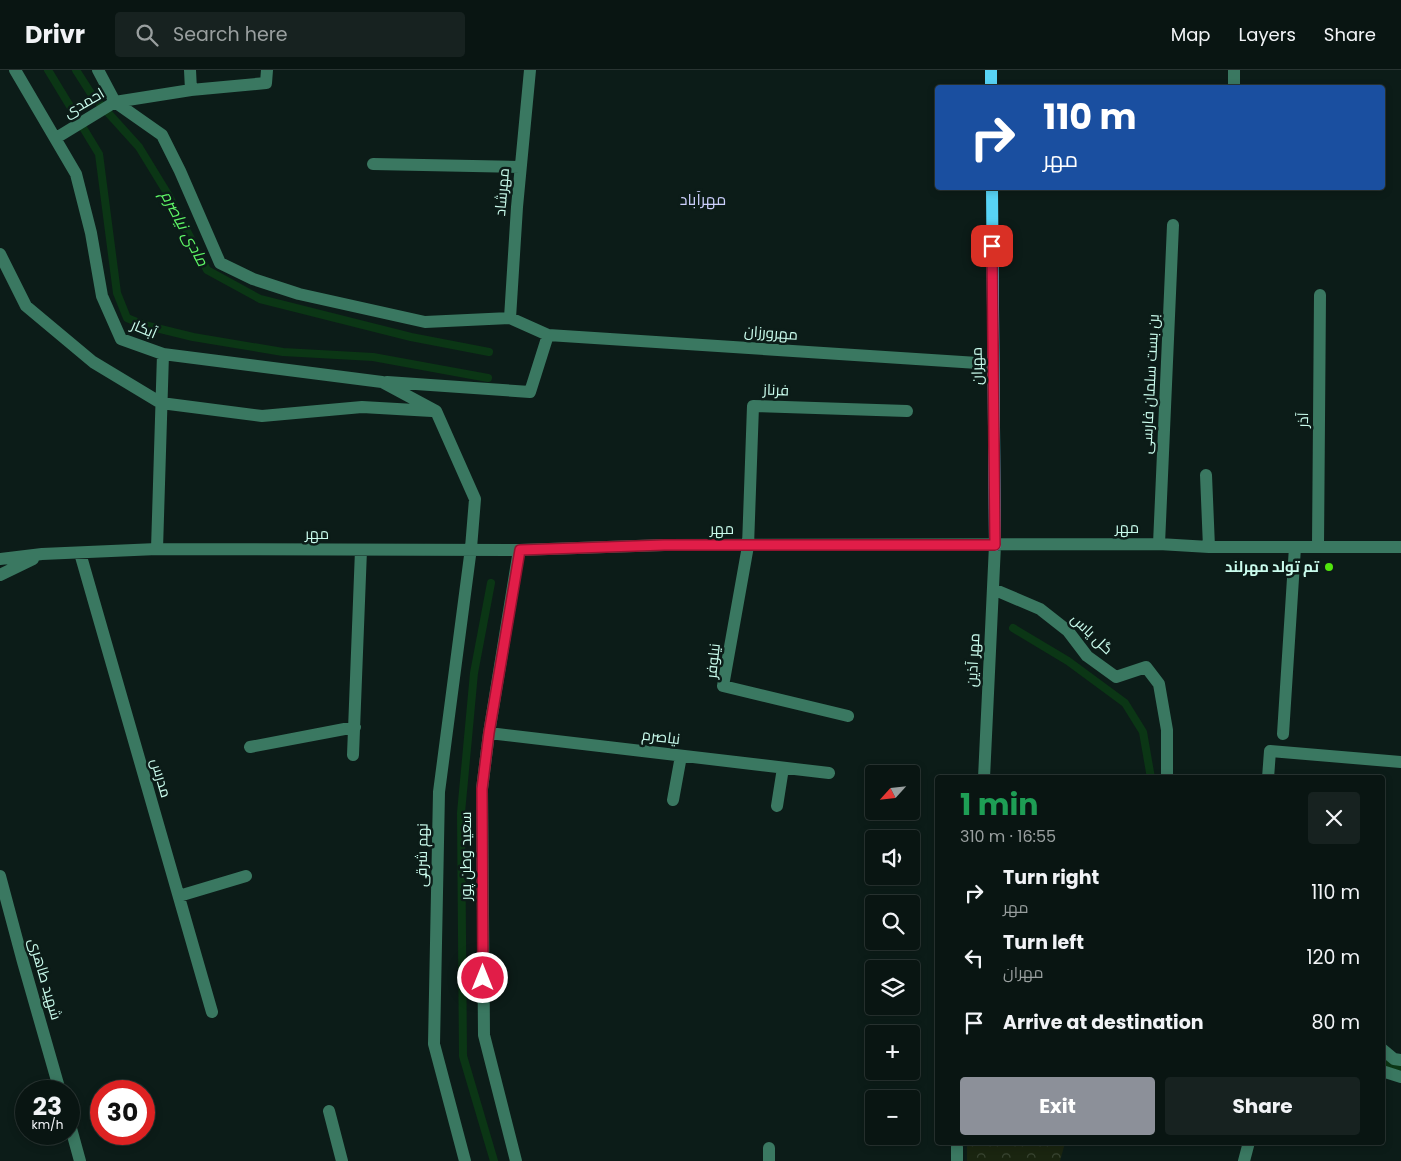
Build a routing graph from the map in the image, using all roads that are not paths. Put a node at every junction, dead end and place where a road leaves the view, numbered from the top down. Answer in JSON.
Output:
{"nodes":[{"id":1,"x":15,"y":70,"type":"edge"},
{"id":2,"x":98,"y":70,"type":"edge"},
{"id":3,"x":190,"y":70,"type":"edge"},
{"id":4,"x":267,"y":70,"type":"edge"},
{"id":5,"x":530,"y":70,"type":"edge"},
{"id":6,"x":991,"y":70,"type":"edge"},
{"id":7,"x":1234,"y":70,"type":"edge"},
{"id":8,"x":991,"y":85,"type":"edge"},
{"id":9,"x":1234,"y":85,"type":"edge"},
{"id":10,"x":191,"y":90,"type":"junction"},
{"id":11,"x":115,"y":102,"type":"junction"},
{"id":12,"x":56,"y":138,"type":"junction"},
{"id":13,"x":372,"y":164,"type":"dead end"},
{"id":14,"x":520,"y":167,"type":"junction"},
{"id":15,"x":992,"y":190,"type":"edge"},
{"id":16,"x":1173,"y":225,"type":"dead end"},
{"id":17,"x":0,"y":254,"type":"edge"},
{"id":18,"x":1320,"y":295,"type":"dead end"},
{"id":19,"x":510,"y":318,"type":"junction"},
{"id":20,"x":548,"y":335,"type":"junction"},
{"id":21,"x":162,"y":354,"type":"junction"},
{"id":22,"x":993,"y":364,"type":"junction"},
{"id":23,"x":382,"y":382,"type":"junction"},
{"id":24,"x":161,"y":403,"type":"junction"},
{"id":25,"x":436,"y":411,"type":"junction"},
{"id":26,"x":907,"y":411,"type":"dead end"},
{"id":27,"x":1206,"y":475,"type":"dead end"},
{"id":28,"x":1159,"y":544,"type":"junction"},
{"id":29,"x":995,"y":545,"type":"junction"},
{"id":30,"x":748,"y":546,"type":"junction"},
{"id":31,"x":1318,"y":546,"type":"junction"},
{"id":32,"x":1209,"y":547,"type":"junction"},
{"id":33,"x":1295,"y":547,"type":"junction"},
{"id":34,"x":1401,"y":547,"type":"edge"},
{"id":35,"x":471,"y":548,"type":"junction"},
{"id":36,"x":157,"y":549,"type":"junction"},
{"id":37,"x":361,"y":550,"type":"junction"},
{"id":38,"x":520,"y":550,"type":"junction"},
{"id":39,"x":80,"y":553,"type":"junction"},
{"id":40,"x":42,"y":554,"type":"junction"},
{"id":41,"x":0,"y":559,"type":"edge"},
{"id":42,"x":0,"y":575,"type":"edge"},
{"id":43,"x":993,"y":589,"type":"junction"},
{"id":44,"x":848,"y":716,"type":"dead end"},
{"id":45,"x":355,"y":727,"type":"junction"},
{"id":46,"x":489,"y":733,"type":"junction"},
{"id":47,"x":1284,"y":734,"type":"dead end"},
{"id":48,"x":250,"y":747,"type":"dead end"},
{"id":49,"x":353,"y":755,"type":"dead end"},
{"id":50,"x":681,"y":756,"type":"junction"},
{"id":51,"x":1401,"y":762,"type":"edge"},
{"id":52,"x":783,"y":768,"type":"junction"},
{"id":53,"x":829,"y":773,"type":"dead end"},
{"id":54,"x":984,"y":775,"type":"edge"},
{"id":55,"x":1167,"y":775,"type":"edge"},
{"id":56,"x":1268,"y":775,"type":"edge"},
{"id":57,"x":673,"y":800,"type":"dead end"},
{"id":58,"x":777,"y":806,"type":"dead end"},
{"id":59,"x":0,"y":876,"type":"edge"},
{"id":60,"x":246,"y":876,"type":"dead end"},
{"id":61,"x":179,"y":896,"type":"junction"},
{"id":62,"x":212,"y":1012,"type":"dead end"},
{"id":63,"x":1385,"y":1052,"type":"edge"},
{"id":64,"x":1401,"y":1060,"type":"edge"},
{"id":65,"x":1385,"y":1072,"type":"edge"},
{"id":66,"x":1401,"y":1077,"type":"edge"},
{"id":67,"x":57,"y":1080,"type":"edge"},
{"id":68,"x":329,"y":1111,"type":"dead end"},
{"id":69,"x":76,"y":1145,"type":"edge"},
{"id":70,"x":1248,"y":1145,"type":"edge"},
{"id":71,"x":957,"y":1147,"type":"dead end"},
{"id":72,"x":80,"y":1161,"type":"edge"},
{"id":73,"x":342,"y":1161,"type":"edge"},
{"id":74,"x":465,"y":1161,"type":"edge"},
{"id":75,"x":516,"y":1161,"type":"edge"},
{"id":76,"x":957,"y":1161,"type":"edge"},
{"id":77,"x":1244,"y":1161,"type":"edge"}],
"edges":[{"from":1,"to":12,"type":"street","name":"آبکار"},
{"from":2,"to":11,"type":"street"},
{"from":3,"to":10,"type":"street"},
{"from":4,"to":10,"type":"street","name":"احمدی"},
{"from":5,"to":14,"type":"street","name":"مهرشاد"},
{"from":6,"to":8,"type":"main road"},
{"from":7,"to":9,"type":"street"},
{"from":10,"to":11,"type":"street","name":"احمدی"},
{"from":11,"to":12,"type":"street","name":"احمدی"},
{"from":11,"to":19,"type":"street"},
{"from":12,"to":21,"type":"street","name":"آبکار"},
{"from":13,"to":14,"type":"street"},
{"from":14,"to":19,"type":"street","name":"مهرشاد"},
{"from":15,"to":22,"type":"main road","name":"مهران"},
{"from":16,"to":28,"type":"street","name":"بن بست سلمان فارسی"},
{"from":17,"to":24,"type":"street"},
{"from":18,"to":31,"type":"street","name":"آذر"},
{"from":19,"to":20,"type":"street"},
{"from":20,"to":22,"type":"street","name":"مهرورزان"},
{"from":20,"to":23,"type":"street"},
{"from":21,"to":23,"type":"street","name":"آبکار"},
{"from":21,"to":24,"type":"street"},
{"from":22,"to":29,"type":"main road","name":"مهران"},
{"from":23,"to":25,"type":"street","name":"آبکار"},
{"from":24,"to":25,"type":"street"},
{"from":24,"to":36,"type":"street"},
{"from":25,"to":35,"type":"street"},
{"from":26,"to":30,"type":"street","name":"فرناز"},
{"from":27,"to":32,"type":"street"},
{"from":28,"to":29,"type":"street","name":"مهر"},
{"from":28,"to":32,"type":"street","name":"مهر"},
{"from":29,"to":30,"type":"street","name":"مهر"},
{"from":29,"to":43,"type":"street","name":"مهر آذین"},
{"from":30,"to":38,"type":"street","name":"مهر"},
{"from":30,"to":44,"type":"street","name":"نیلوفر"},
{"from":31,"to":33,"type":"street","name":"مهر"},
{"from":31,"to":34,"type":"street","name":"مهر"},
{"from":32,"to":33,"type":"street","name":"مهر"},
{"from":33,"to":47,"type":"street"},
{"from":35,"to":37,"type":"street","name":"مهر"},
{"from":35,"to":38,"type":"street","name":"مهر"},
{"from":35,"to":74,"type":"street","name":"نهم شرقی"},
{"from":36,"to":37,"type":"street","name":"مهر"},
{"from":36,"to":39,"type":"street","name":"مهر"},
{"from":37,"to":45,"type":"street"},
{"from":38,"to":46,"type":"street","name":"سعید وطن پور"},
{"from":39,"to":40,"type":"street","name":"مهر"},
{"from":39,"to":61,"type":"street","name":"مدرس"},
{"from":40,"to":41,"type":"street","name":"مهر"},
{"from":40,"to":42,"type":"street","name":"مهر"},
{"from":43,"to":54,"type":"street","name":"مهر آذین"},
{"from":43,"to":55,"type":"street","name":"گل یاس"},
{"from":45,"to":48,"type":"street"},
{"from":45,"to":49,"type":"street"},
{"from":46,"to":50,"type":"street","name":"نیاصرم"},
{"from":46,"to":75,"type":"street","name":"سعید وطن پور"},
{"from":50,"to":52,"type":"street","name":"نیاصرم"},
{"from":50,"to":57,"type":"street"},
{"from":51,"to":56,"type":"street"},
{"from":52,"to":53,"type":"street","name":"نیاصرم"},
{"from":52,"to":58,"type":"street"},
{"from":59,"to":67,"type":"street","name":"شهید طاهری"},
{"from":60,"to":61,"type":"street"},
{"from":61,"to":62,"type":"street","name":"مدرس"},
{"from":63,"to":64,"type":"street"},
{"from":65,"to":66,"type":"street"},
{"from":68,"to":73,"type":"street"},
{"from":69,"to":72,"type":"street"},
{"from":70,"to":77,"type":"street"},
{"from":71,"to":76,"type":"street"}]}
